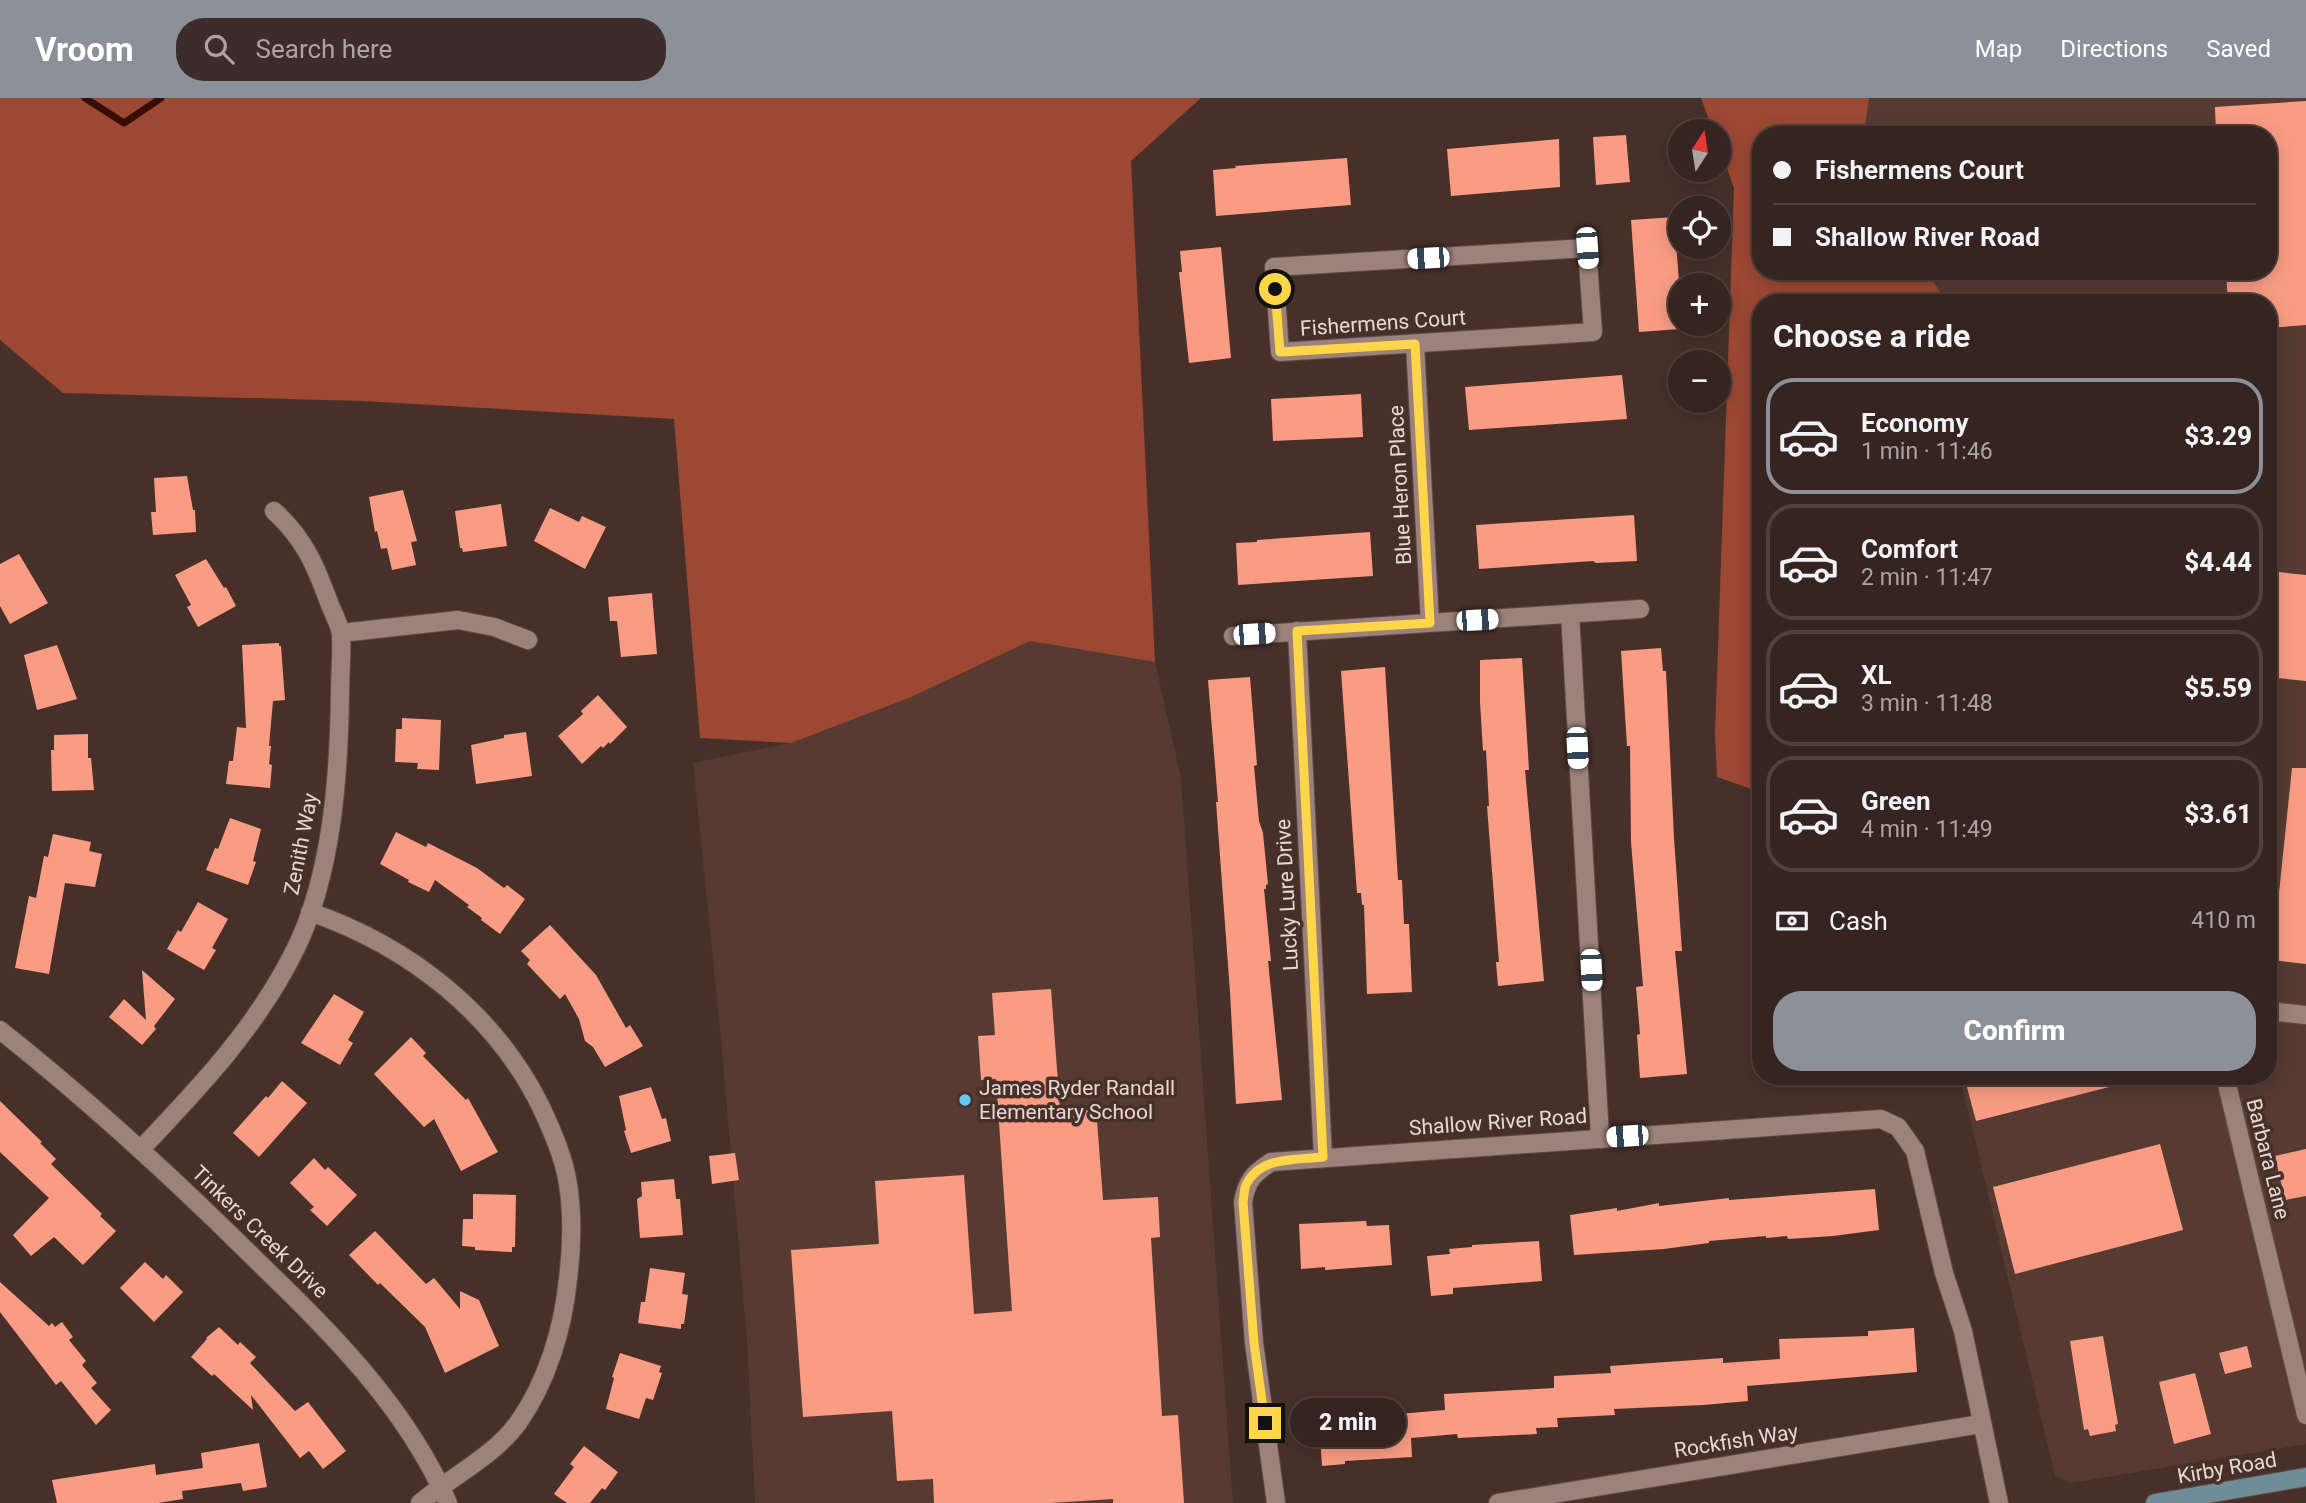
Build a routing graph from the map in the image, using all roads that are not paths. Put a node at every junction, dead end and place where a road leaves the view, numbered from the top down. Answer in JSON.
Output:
{"nodes":[{"id":1,"x":1415,"y":344,"type":"junction"},
{"id":2,"x":274,"y":511,"type":"dead end"},
{"id":3,"x":1640,"y":609,"type":"dead end"},
{"id":4,"x":1570,"y":614,"type":"junction"},
{"id":5,"x":1430,"y":623,"type":"junction"},
{"id":6,"x":1297,"y":631,"type":"junction"},
{"id":7,"x":341,"y":633,"type":"junction"},
{"id":8,"x":1233,"y":636,"type":"dead end"},
{"id":9,"x":528,"y":640,"type":"dead end"},
{"id":10,"x":310,"y":912,"type":"junction"},
{"id":11,"x":2277,"y":1012,"type":"edge"},
{"id":12,"x":2306,"y":1015,"type":"edge"},
{"id":13,"x":0,"y":1030,"type":"edge"},
{"id":14,"x":2227,"y":1085,"type":"edge"},
{"id":15,"x":1600,"y":1138,"type":"junction"},
{"id":16,"x":141,"y":1149,"type":"junction"},
{"id":17,"x":1323,"y":1157,"type":"junction"},
{"id":18,"x":2306,"y":1415,"type":"edge"},
{"id":19,"x":1981,"y":1424,"type":"junction"},
{"id":20,"x":2306,"y":1478,"type":"edge"},
{"id":21,"x":441,"y":1485,"type":"junction"},
{"id":22,"x":420,"y":1503,"type":"edge"},
{"id":23,"x":448,"y":1503,"type":"edge"},
{"id":24,"x":1276,"y":1503,"type":"edge"},
{"id":25,"x":1498,"y":1503,"type":"edge"},
{"id":26,"x":2000,"y":1503,"type":"edge"},
{"id":27,"x":2155,"y":1503,"type":"edge"}],
"edges":[{"from":1,"to":1,"type":"street","name":"Fishermens Court"},
{"from":1,"to":5,"type":"street","name":"Blue Heron Place"},
{"from":2,"to":7,"type":"street","name":"Zenith Way"},
{"from":3,"to":4,"type":"street"},
{"from":4,"to":5,"type":"street"},
{"from":4,"to":15,"type":"street"},
{"from":5,"to":6,"type":"street"},
{"from":6,"to":8,"type":"street"},
{"from":6,"to":17,"type":"street","name":"Lucky Lure Drive"},
{"from":7,"to":9,"type":"street"},
{"from":7,"to":10,"type":"street","name":"Zenith Way"},
{"from":10,"to":16,"type":"street","name":"Zenith Way"},
{"from":10,"to":21,"type":"street"},
{"from":11,"to":12,"type":"street"},
{"from":13,"to":16,"type":"street","name":"Tinkers Creek Drive"},
{"from":14,"to":18,"type":"street","name":"Barbara Lane"},
{"from":15,"to":17,"type":"street","name":"Shallow River Road"},
{"from":15,"to":19,"type":"street","name":"Shallow River Road"},
{"from":16,"to":21,"type":"street","name":"Tinkers Creek Drive"},
{"from":17,"to":24,"type":"street","name":"Shallow River Road"},
{"from":19,"to":25,"type":"street","name":"Rockfish Way"},
{"from":19,"to":26,"type":"street","name":"Shallow River Road"},
{"from":20,"to":27,"type":"main road","name":"Kirby Road"},
{"from":21,"to":22,"type":"street"},
{"from":21,"to":23,"type":"street","name":"Tinkers Creek Drive"}]}
